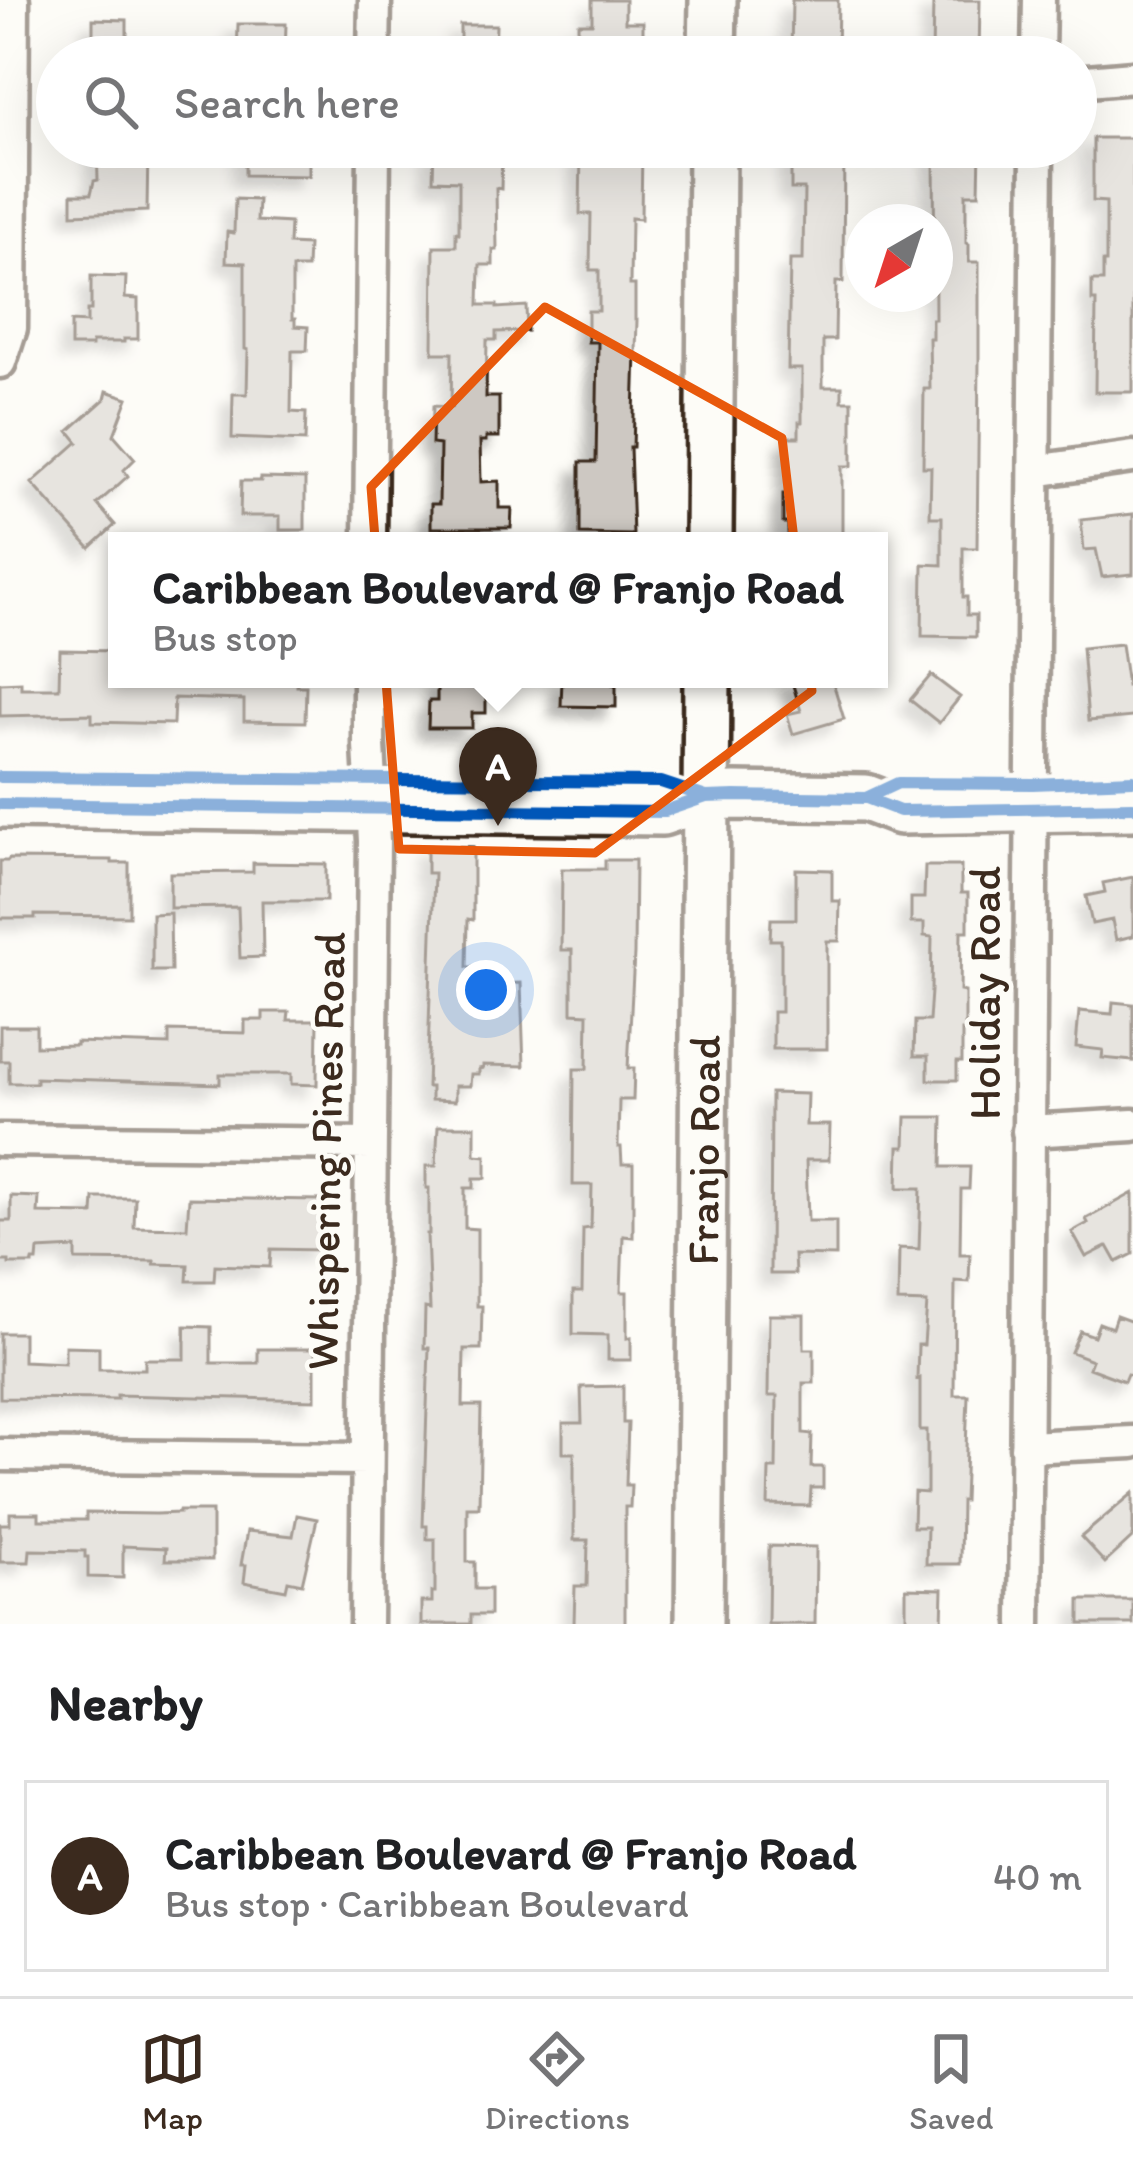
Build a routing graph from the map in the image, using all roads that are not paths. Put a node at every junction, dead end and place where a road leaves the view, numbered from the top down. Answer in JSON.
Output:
{"nodes":[{"id":1,"x":13,"y":0,"type":"edge"},
{"id":2,"x":375,"y":0,"type":"edge"},
{"id":3,"x":713,"y":0,"type":"edge"},
{"id":4,"x":1039,"y":0,"type":"edge"},
{"id":5,"x":374,"y":36,"type":"edge"},
{"id":6,"x":712,"y":36,"type":"edge"},
{"id":7,"x":1038,"y":36,"type":"edge"},
{"id":8,"x":1133,"y":77,"type":"edge"},
{"id":9,"x":1097,"y":80,"type":"edge"},
{"id":10,"x":374,"y":168,"type":"edge"},
{"id":11,"x":712,"y":168,"type":"edge"},
{"id":12,"x":1037,"y":168,"type":"edge"},
{"id":13,"x":0,"y":362,"type":"edge"},
{"id":14,"x":1133,"y":457,"type":"edge"},
{"id":15,"x":1035,"y":471,"type":"junction"},
{"id":16,"x":370,"y":532,"type":"edge"},
{"id":17,"x":709,"y":532,"type":"edge"},
{"id":18,"x":369,"y":688,"type":"edge"},
{"id":19,"x":707,"y":688,"type":"edge"},
{"id":20,"x":0,"y":777,"type":"edge"},
{"id":21,"x":1133,"y":780,"type":"edge"},
{"id":22,"x":371,"y":794,"type":"junction"},
{"id":23,"x":706,"y":797,"type":"junction"},
{"id":24,"x":1032,"y":797,"type":"junction"},
{"id":25,"x":0,"y":804,"type":"edge"},
{"id":26,"x":1133,"y":807,"type":"edge"},
{"id":27,"x":1133,"y":1125,"type":"edge"},
{"id":28,"x":1028,"y":1131,"type":"junction"},
{"id":29,"x":0,"y":1140,"type":"edge"},
{"id":30,"x":370,"y":1144,"type":"junction"},
{"id":31,"x":1133,"y":1442,"type":"edge"},
{"id":32,"x":1026,"y":1447,"type":"junction"},
{"id":33,"x":0,"y":1455,"type":"edge"},
{"id":34,"x":367,"y":1459,"type":"junction"},
{"id":35,"x":366,"y":1624,"type":"edge"},
{"id":36,"x":699,"y":1624,"type":"edge"},
{"id":37,"x":1024,"y":1624,"type":"edge"}],
"edges":[{"from":1,"to":13,"type":"street"},
{"from":2,"to":5,"type":"street"},
{"from":3,"to":6,"type":"street"},
{"from":4,"to":7,"type":"street"},
{"from":8,"to":9,"type":"street"},
{"from":10,"to":16,"type":"street"},
{"from":11,"to":17,"type":"street"},
{"from":12,"to":15,"type":"street","name":"Holiday Road"},
{"from":14,"to":15,"type":"street"},
{"from":15,"to":24,"type":"street","name":"Holiday Road"},
{"from":18,"to":22,"type":"street","name":"Whispering Pines Road"},
{"from":19,"to":23,"type":"street","name":"Franjo Road"},
{"from":20,"to":22,"type":"street"},
{"from":21,"to":24,"type":"street"},
{"from":22,"to":23,"type":"street"},
{"from":22,"to":25,"type":"street"},
{"from":22,"to":30,"type":"street","name":"Whispering Pines Road"},
{"from":23,"to":24,"type":"street"},
{"from":23,"to":36,"type":"street","name":"Franjo Road"},
{"from":24,"to":26,"type":"street"},
{"from":24,"to":28,"type":"street","name":"Holiday Road"},
{"from":27,"to":28,"type":"street"},
{"from":28,"to":32,"type":"street","name":"Holiday Road"},
{"from":29,"to":30,"type":"street"},
{"from":30,"to":34,"type":"street","name":"Whispering Pines Road"},
{"from":31,"to":32,"type":"street"},
{"from":32,"to":37,"type":"street","name":"Holiday Road"},
{"from":33,"to":34,"type":"street"},
{"from":34,"to":35,"type":"street","name":"Whispering Pines Road"}]}
